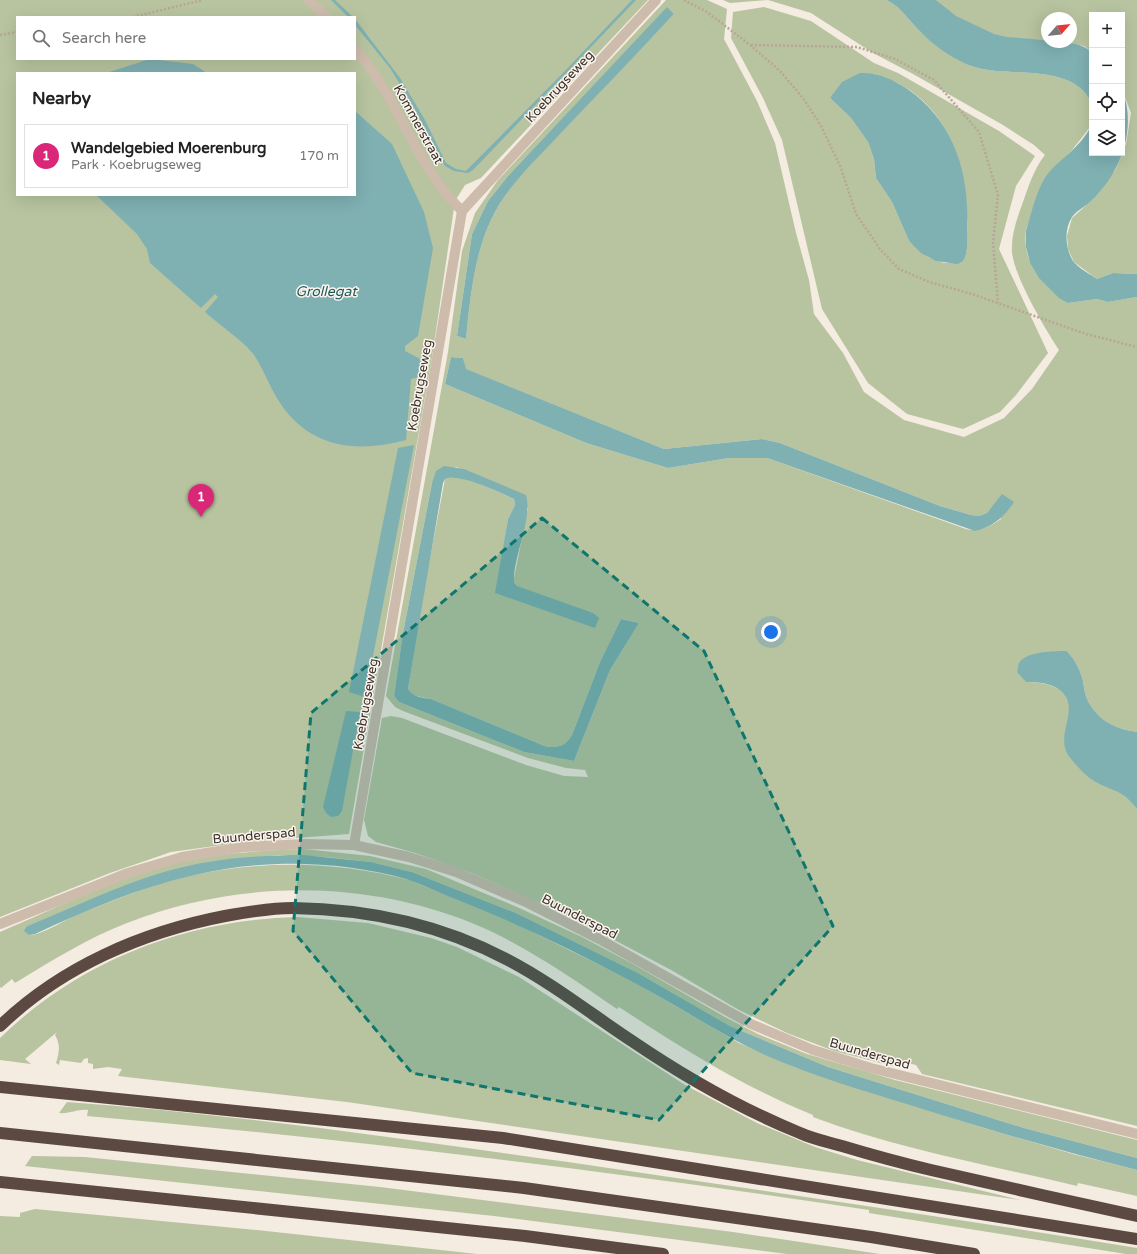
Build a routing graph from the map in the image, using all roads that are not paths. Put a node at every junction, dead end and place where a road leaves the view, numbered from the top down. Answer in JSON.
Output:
{"nodes":[{"id":1,"x":309,"y":0,"type":"edge"},
{"id":2,"x":656,"y":0,"type":"edge"},
{"id":3,"x":325,"y":16,"type":"edge"},
{"id":4,"x":356,"y":50,"type":"edge"},
{"id":5,"x":462,"y":211,"type":"junction"},
{"id":6,"x":354,"y":845,"type":"junction"},
{"id":7,"x":0,"y":924,"type":"edge"},
{"id":8,"x":0,"y":1026,"type":"edge"},
{"id":9,"x":0,"y":1087,"type":"edge"},
{"id":10,"x":0,"y":1133,"type":"edge"},
{"id":11,"x":1137,"y":1134,"type":"edge"},
{"id":12,"x":5,"y":1182,"type":"edge"},
{"id":13,"x":1137,"y":1216,"type":"edge"},
{"id":14,"x":1137,"y":1239,"type":"edge"},
{"id":15,"x":663,"y":1254,"type":"edge"},
{"id":16,"x":974,"y":1254,"type":"edge"}],
"edges":[{"from":1,"to":3,"type":"street"},
{"from":2,"to":5,"type":"street","name":"Koebrugseweg"},
{"from":4,"to":5,"type":"street","name":"Kommerstraat"},
{"from":5,"to":6,"type":"street","name":"Koebrugseweg"},
{"from":6,"to":7,"type":"street","name":"Buunderspad"},
{"from":6,"to":11,"type":"street","name":"Buunderspad"},
{"from":8,"to":13,"type":"highway"},
{"from":9,"to":14,"type":"highway"},
{"from":10,"to":16,"type":"highway"},
{"from":12,"to":15,"type":"highway"}]}
